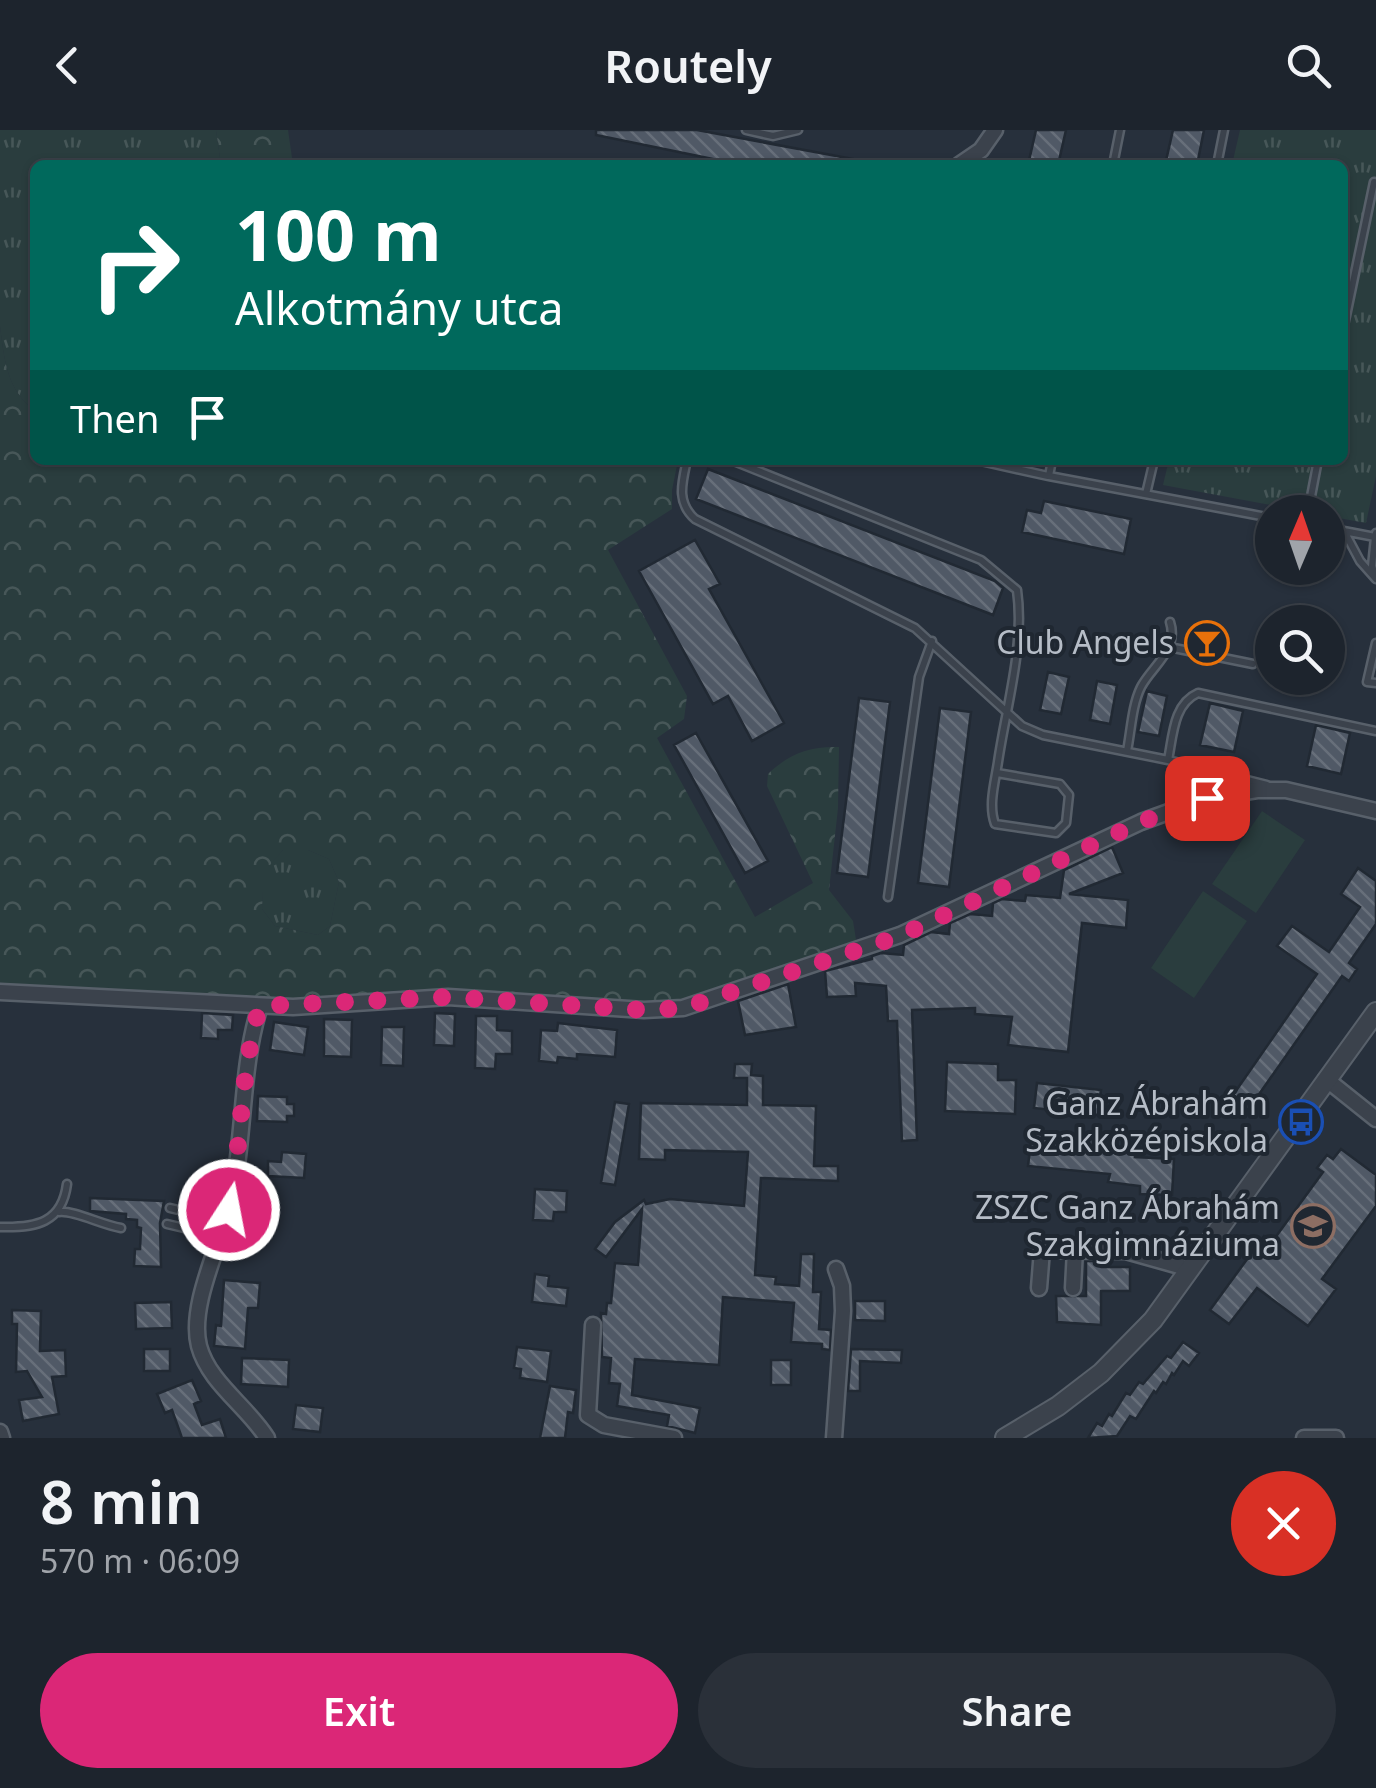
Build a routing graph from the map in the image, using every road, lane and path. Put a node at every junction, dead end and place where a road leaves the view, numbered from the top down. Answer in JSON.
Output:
{"nodes":[{"id":1,"x":746,"y":130,"type":"edge"},
{"id":2,"x":798,"y":130,"type":"edge"},
{"id":3,"x":995,"y":130,"type":"edge"},
{"id":4,"x":1120,"y":130,"type":"edge"},
{"id":5,"x":1224,"y":130,"type":"edge"},
{"id":6,"x":966,"y":160,"type":"edge"},
{"id":7,"x":1114,"y":160,"type":"edge"},
{"id":8,"x":1218,"y":160,"type":"edge"},
{"id":9,"x":1374,"y":182,"type":"dead end"},
{"id":10,"x":1348,"y":306,"type":"edge"},
{"id":11,"x":686,"y":465,"type":"edge"},
{"id":12,"x":744,"y":465,"type":"edge"},
{"id":13,"x":999,"y":465,"type":"edge"},
{"id":14,"x":1051,"y":465,"type":"edge"},
{"id":15,"x":1153,"y":465,"type":"edge"},
{"id":16,"x":1317,"y":465,"type":"edge"},
{"id":17,"x":1049,"y":476,"type":"junction"},
{"id":18,"x":1146,"y":494,"type":"junction"},
{"id":19,"x":1311,"y":495,"type":"edge"},
{"id":20,"x":1255,"y":515,"type":"edge"},
{"id":21,"x":1345,"y":531,"type":"edge"},
{"id":22,"x":1345,"y":533,"type":"edge"},
{"id":23,"x":1376,"y":535,"type":"edge"},
{"id":24,"x":1376,"y":579,"type":"edge"},
{"id":25,"x":1170,"y":622,"type":"dead end"},
{"id":26,"x":932,"y":641,"type":"junction"},
{"id":27,"x":1376,"y":643,"type":"edge"},
{"id":28,"x":1169,"y":647,"type":"junction"},
{"id":29,"x":1253,"y":664,"type":"dead end"},
{"id":30,"x":1376,"y":683,"type":"edge"},
{"id":31,"x":1005,"y":714,"type":"junction"},
{"id":32,"x":1376,"y":730,"type":"edge"},
{"id":33,"x":1127,"y":751,"type":"junction"},
{"id":34,"x":1168,"y":760,"type":"junction"},
{"id":35,"x":997,"y":773,"type":"junction"},
{"id":36,"x":1286,"y":790,"type":"junction"},
{"id":37,"x":1376,"y":810,"type":"edge"},
{"id":38,"x":888,"y":897,"type":"dead end"},
{"id":39,"x":0,"y":992,"type":"edge"},
{"id":40,"x":260,"y":1006,"type":"junction"},
{"id":41,"x":1376,"y":1012,"type":"edge"},
{"id":42,"x":1326,"y":1079,"type":"junction"},
{"id":43,"x":1376,"y":1119,"type":"edge"},
{"id":44,"x":67,"y":1184,"type":"dead end"},
{"id":45,"x":170,"y":1208,"type":"dead end"},
{"id":46,"x":58,"y":1212,"type":"junction"},
{"id":47,"x":194,"y":1219,"type":"junction"},
{"id":48,"x":167,"y":1224,"type":"dead end"},
{"id":49,"x":0,"y":1227,"type":"edge"},
{"id":50,"x":121,"y":1228,"type":"dead end"},
{"id":51,"x":223,"y":1229,"type":"junction"},
{"id":52,"x":1075,"y":1250,"type":"junction"},
{"id":53,"x":1190,"y":1269,"type":"junction"},
{"id":54,"x":836,"y":1270,"type":"dead end"},
{"id":55,"x":1039,"y":1288,"type":"dead end"},
{"id":56,"x":1073,"y":1288,"type":"dead end"},
{"id":57,"x":593,"y":1325,"type":"dead end"},
{"id":58,"x":267,"y":1438,"type":"edge"},
{"id":59,"x":674,"y":1438,"type":"edge"},
{"id":60,"x":834,"y":1438,"type":"edge"},
{"id":61,"x":1005,"y":1438,"type":"edge"},
{"id":62,"x":1304,"y":1438,"type":"edge"},
{"id":63,"x":1336,"y":1438,"type":"edge"}],
"edges":[{"from":1,"to":2,"type":"lane"},
{"from":3,"to":6,"type":"street"},
{"from":4,"to":7,"type":"lane"},
{"from":5,"to":8,"type":"lane"},
{"from":9,"to":10,"type":"lane"},
{"from":11,"to":26,"type":"lane"},
{"from":12,"to":31,"type":"lane"},
{"from":13,"to":17,"type":"lane"},
{"from":14,"to":17,"type":"lane"},
{"from":15,"to":18,"type":"lane"},
{"from":16,"to":19,"type":"lane"},
{"from":17,"to":18,"type":"lane"},
{"from":18,"to":20,"type":"lane"},
{"from":21,"to":23,"type":"lane"},
{"from":22,"to":24,"type":"lane"},
{"from":23,"to":24,"type":"lane"},
{"from":25,"to":28,"type":"lane"},
{"from":26,"to":31,"type":"lane"},
{"from":26,"to":38,"type":"lane"},
{"from":27,"to":30,"type":"lane"},
{"from":28,"to":29,"type":"lane"},
{"from":28,"to":33,"type":"lane"},
{"from":31,"to":33,"type":"lane"},
{"from":31,"to":35,"type":"lane"},
{"from":32,"to":34,"type":"lane"},
{"from":33,"to":34,"type":"lane"},
{"from":34,"to":36,"type":"lane"},
{"from":35,"to":35,"type":"lane"},
{"from":36,"to":37,"type":"street"},
{"from":36,"to":40,"type":"street"},
{"from":39,"to":40,"type":"street"},
{"from":40,"to":51,"type":"street"},
{"from":41,"to":42,"type":"street"},
{"from":42,"to":43,"type":"street"},
{"from":42,"to":53,"type":"street"},
{"from":44,"to":46,"type":"lane"},
{"from":45,"to":47,"type":"lane"},
{"from":46,"to":49,"type":"lane"},
{"from":46,"to":50,"type":"lane"},
{"from":47,"to":48,"type":"lane"},
{"from":47,"to":51,"type":"lane"},
{"from":51,"to":58,"type":"street"},
{"from":52,"to":53,"type":"street"},
{"from":52,"to":55,"type":"street"},
{"from":52,"to":56,"type":"street"},
{"from":53,"to":61,"type":"street"},
{"from":54,"to":60,"type":"street"},
{"from":57,"to":59,"type":"street"},
{"from":62,"to":63,"type":"street"}]}
